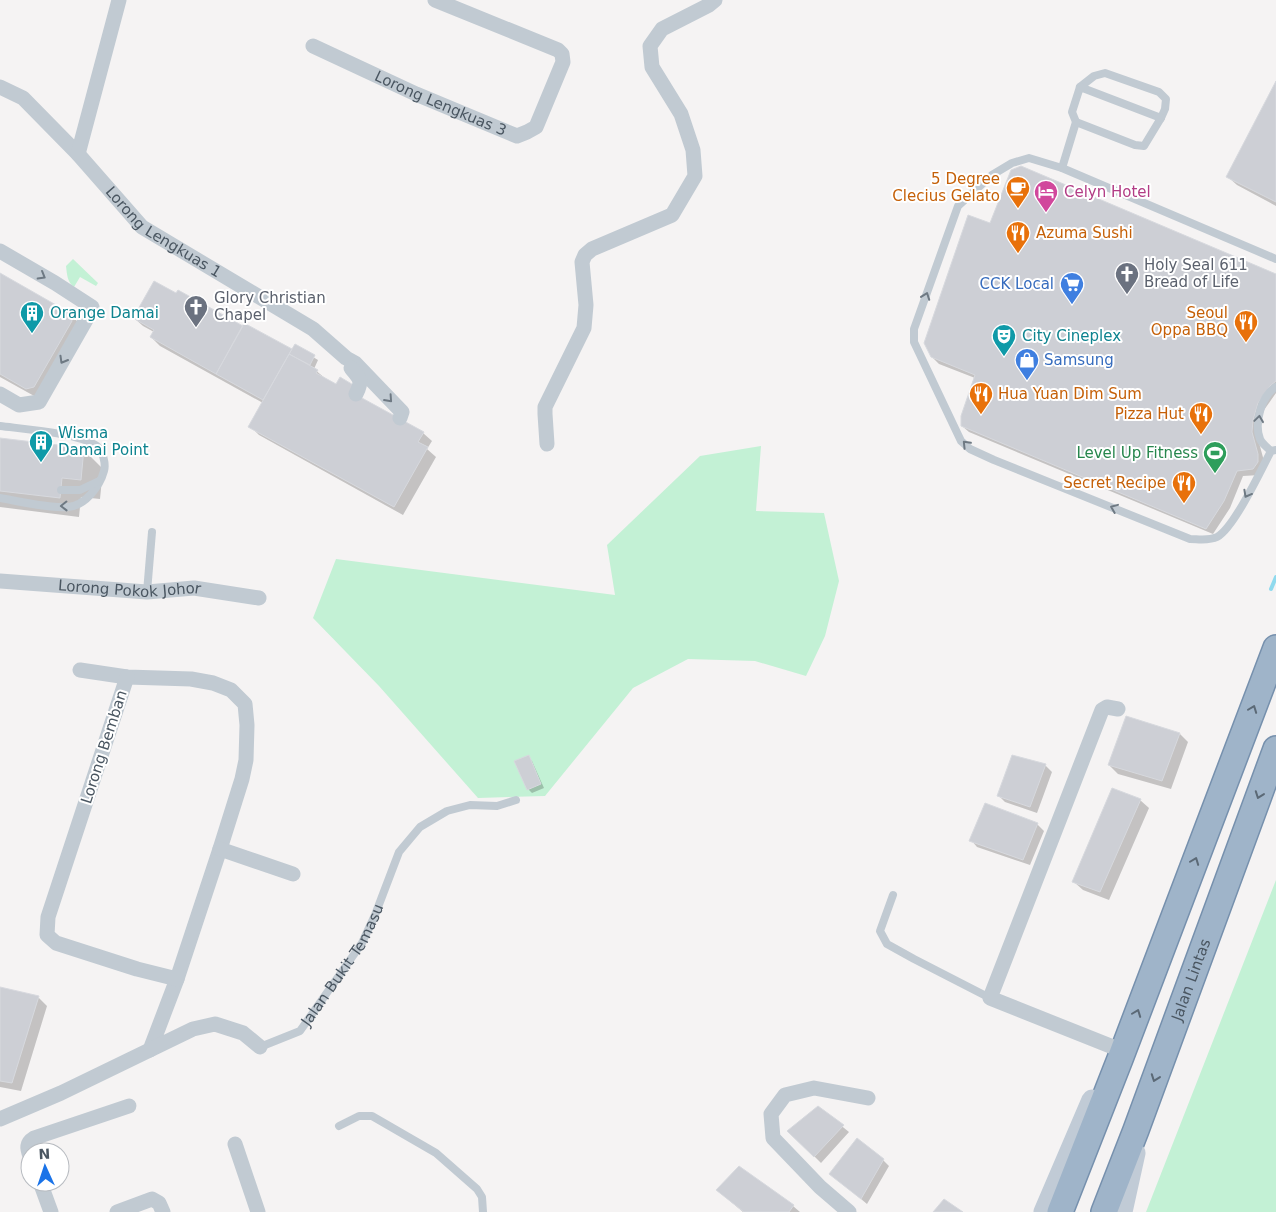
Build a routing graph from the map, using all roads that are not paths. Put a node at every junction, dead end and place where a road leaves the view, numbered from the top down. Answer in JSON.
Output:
{"nodes":[{"id":1,"x":119,"y":0,"type":"edge"},
{"id":2,"x":435,"y":0,"type":"edge"},
{"id":3,"x":714,"y":0,"type":"edge"},
{"id":4,"x":313,"y":46,"type":"dead end"},
{"id":5,"x":0,"y":86,"type":"edge"},
{"id":6,"x":1080,"y":87,"type":"junction"},
{"id":7,"x":1161,"y":118,"type":"junction"},
{"id":8,"x":1076,"y":122,"type":"junction"},
{"id":9,"x":78,"y":154,"type":"junction"},
{"id":10,"x":1062,"y":168,"type":"junction"},
{"id":11,"x":0,"y":252,"type":"edge"},
{"id":12,"x":1276,"y":260,"type":"edge"},
{"id":13,"x":346,"y":358,"type":"junction"},
{"id":14,"x":1276,"y":387,"type":"edge"},
{"id":15,"x":0,"y":394,"type":"edge"},
{"id":16,"x":356,"y":394,"type":"dead end"},
{"id":17,"x":400,"y":418,"type":"dead end"},
{"id":18,"x":0,"y":426,"type":"edge"},
{"id":19,"x":547,"y":444,"type":"dead end"},
{"id":20,"x":1274,"y":451,"type":"edge"},
{"id":21,"x":101,"y":480,"type":"junction"},
{"id":22,"x":61,"y":490,"type":"dead end"},
{"id":23,"x":0,"y":498,"type":"edge"},
{"id":24,"x":152,"y":532,"type":"dead end"},
{"id":25,"x":0,"y":581,"type":"edge"},
{"id":26,"x":147,"y":592,"type":"junction"},
{"id":27,"x":260,"y":598,"type":"dead end"},
{"id":28,"x":1276,"y":652,"type":"edge"},
{"id":29,"x":80,"y":670,"type":"dead end"},
{"id":30,"x":127,"y":677,"type":"junction"},
{"id":31,"x":1118,"y":709,"type":"dead end"},
{"id":32,"x":1276,"y":749,"type":"edge"},
{"id":33,"x":516,"y":800,"type":"dead end"},
{"id":34,"x":220,"y":849,"type":"junction"},
{"id":35,"x":293,"y":874,"type":"dead end"},
{"id":36,"x":893,"y":894,"type":"dead end"},
{"id":37,"x":177,"y":979,"type":"junction"},
{"id":38,"x":990,"y":998,"type":"junction"},
{"id":39,"x":260,"y":1047,"type":"joint"},
{"id":40,"x":150,"y":1050,"type":"junction"},
{"id":41,"x":1121,"y":1055,"type":"junction"},
{"id":42,"x":868,"y":1098,"type":"dead end"},
{"id":43,"x":129,"y":1106,"type":"dead end"},
{"id":44,"x":0,"y":1119,"type":"edge"},
{"id":45,"x":339,"y":1126,"type":"dead end"},
{"id":46,"x":1136,"y":1130,"type":"junction"},
{"id":47,"x":30,"y":1142,"type":"edge"},
{"id":48,"x":234,"y":1144,"type":"dead end"},
{"id":49,"x":44,"y":1192,"type":"edge"},
{"id":50,"x":123,"y":1211,"type":"edge"},
{"id":51,"x":51,"y":1212,"type":"edge"},
{"id":52,"x":163,"y":1212,"type":"edge"},
{"id":53,"x":258,"y":1212,"type":"edge"},
{"id":54,"x":483,"y":1212,"type":"edge"},
{"id":55,"x":849,"y":1212,"type":"edge"},
{"id":56,"x":1044,"y":1212,"type":"edge"},
{"id":57,"x":1060,"y":1212,"type":"edge"},
{"id":58,"x":1104,"y":1212,"type":"edge"},
{"id":59,"x":1122,"y":1212,"type":"edge"}],
"edges":[{"from":1,"to":9,"type":"street"},
{"from":2,"to":4,"type":"street","name":"Lorong Lengkuas 3"},
{"from":3,"to":19,"type":"street"},
{"from":5,"to":9,"type":"street","name":"Lorong Lengkuas 1"},
{"from":6,"to":7,"type":"lane"},
{"from":6,"to":7,"type":"lane"},
{"from":6,"to":8,"type":"lane"},
{"from":7,"to":8,"type":"lane"},
{"from":8,"to":10,"type":"lane"},
{"from":9,"to":13,"type":"street","name":"Lorong Lengkuas 1"},
{"from":10,"to":12,"type":"lane"},
{"from":20,"to":10,"type":"lane","one_way":true},
{"from":11,"to":15,"type":"street","one_way":true},
{"from":13,"to":16,"type":"street","name":"Lorong Lengkuas 1"},
{"from":13,"to":17,"type":"street","name":"Lorong Lengkuas 1","one_way":true},
{"from":20,"to":14,"type":"lane","one_way":true},
{"from":18,"to":21,"type":"lane"},
{"from":21,"to":22,"type":"lane"},
{"from":21,"to":23,"type":"lane","one_way":true},
{"from":24,"to":26,"type":"lane"},
{"from":25,"to":26,"type":"street","name":"Lorong Pokok Johor"},
{"from":26,"to":27,"type":"street","name":"Lorong Pokok Johor"},
{"from":41,"to":28,"type":"highway","one_way":true},
{"from":29,"to":30,"type":"street"},
{"from":30,"to":34,"type":"street","name":"Lorong Bemban"},
{"from":30,"to":37,"type":"street","name":"Lorong Bemban"},
{"from":31,"to":38,"type":"street"},
{"from":32,"to":46,"type":"highway","name":"Jalan Lintas","one_way":true},
{"from":33,"to":39,"type":"lane","name":"Jalan Bukit Temasu"},
{"from":34,"to":35,"type":"street"},
{"from":34,"to":37,"type":"street","name":"Lorong Bemban"},
{"from":36,"to":38,"type":"lane"},
{"from":37,"to":40,"type":"street","name":"Lorong Bemban"},
{"from":38,"to":41,"type":"street"},
{"from":39,"to":40,"type":"street","name":"Jalan Bukit Temasu"},
{"from":40,"to":44,"type":"street","name":"Jalan Bukit Temasu"},
{"from":41,"to":56,"type":"main road"},
{"from":41,"to":57,"type":"highway"},
{"from":42,"to":55,"type":"street"},
{"from":43,"to":47,"type":"street"},
{"from":45,"to":54,"type":"lane"},
{"from":46,"to":58,"type":"highway","name":"Jalan Lintas"},
{"from":46,"to":59,"type":"main road"},
{"from":48,"to":53,"type":"street"},
{"from":49,"to":51,"type":"street"},
{"from":50,"to":52,"type":"street"}]}
